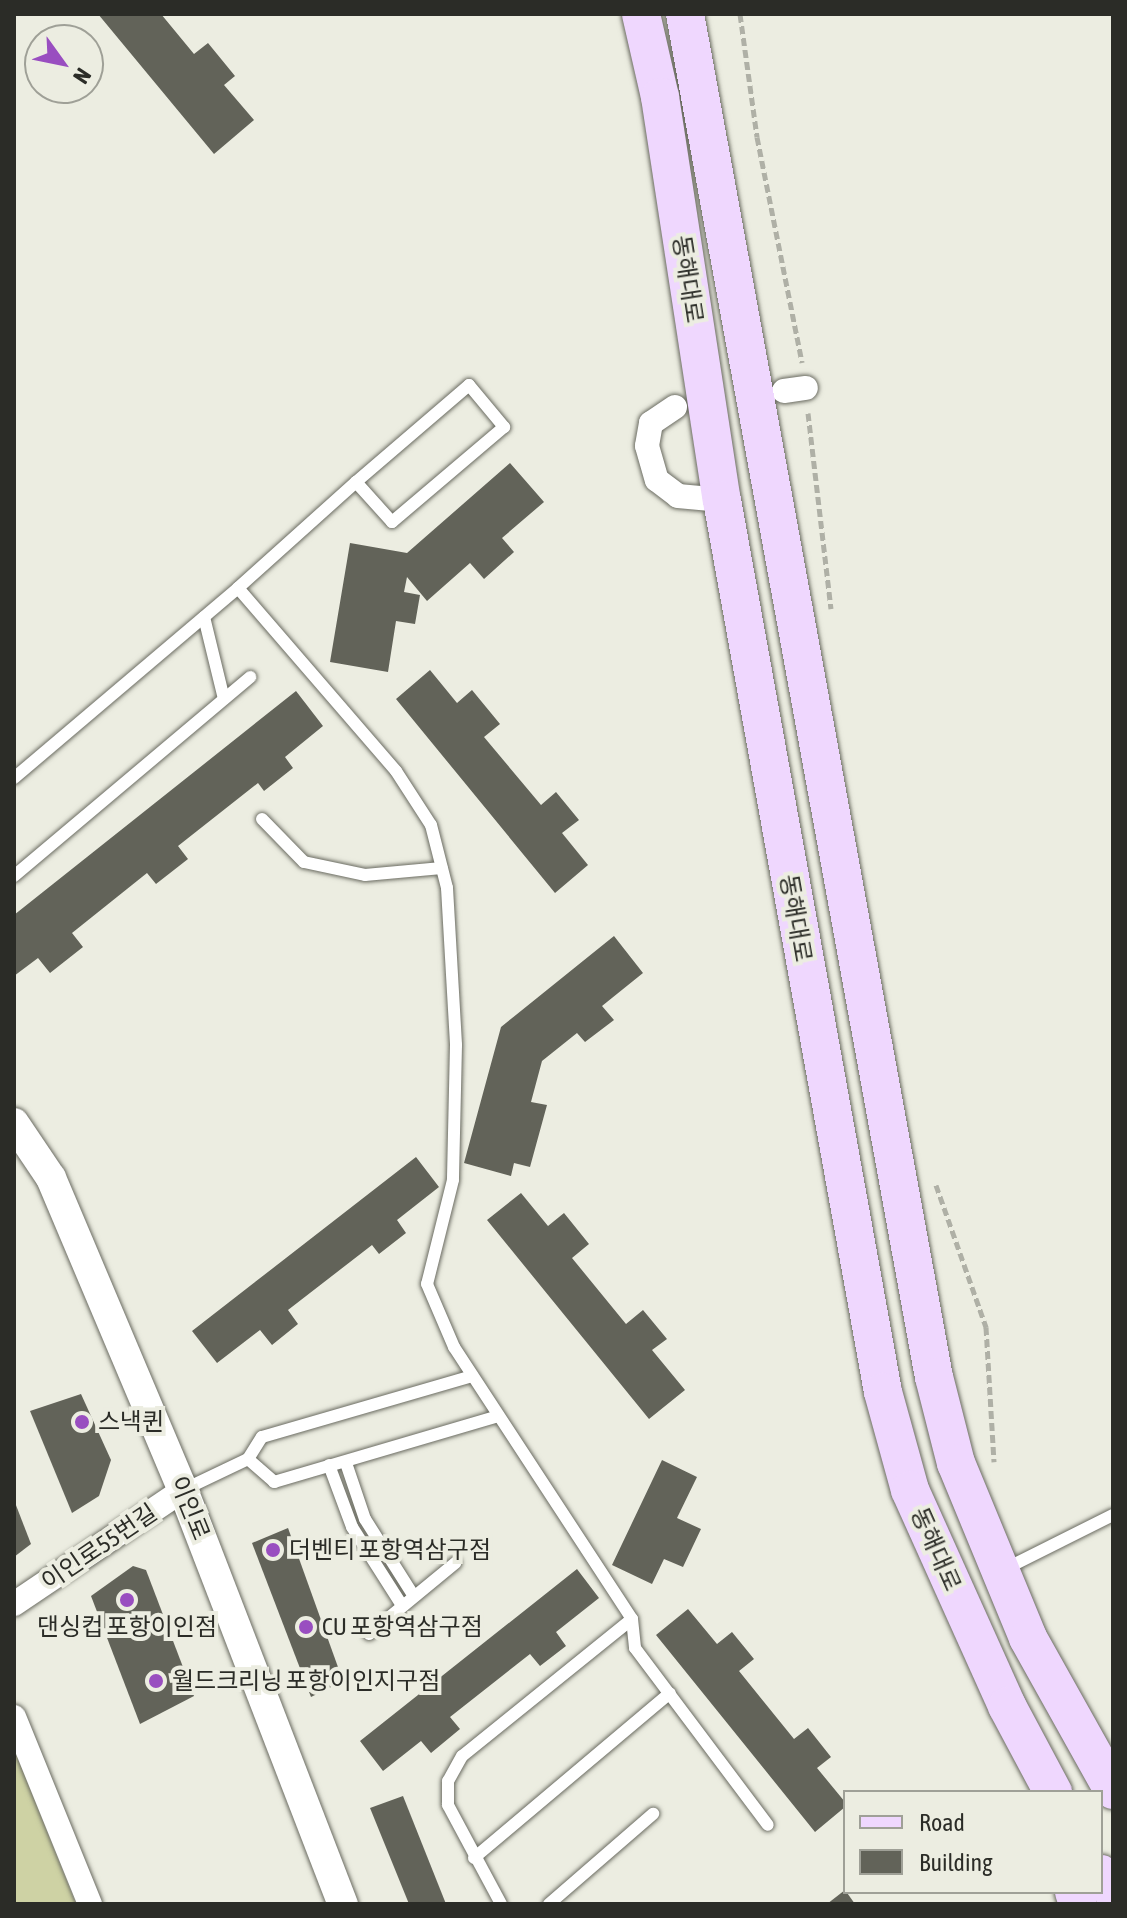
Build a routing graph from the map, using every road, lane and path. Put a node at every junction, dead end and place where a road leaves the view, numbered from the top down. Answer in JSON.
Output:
{"nodes":[{"id":1,"x":641,"y":14,"type":"edge"},
{"id":2,"x":685,"y":14,"type":"edge"},
{"id":3,"x":740,"y":14,"type":"edge"},
{"id":4,"x":675,"y":407,"type":"dead end"},
{"id":5,"x":356,"y":482,"type":"junction"},
{"id":6,"x":722,"y":500,"type":"junction"},
{"id":7,"x":238,"y":588,"type":"junction"},
{"id":8,"x":831,"y":610,"type":"dead end"},
{"id":9,"x":204,"y":617,"type":"junction"},
{"id":10,"x":250,"y":677,"type":"dead end"},
{"id":11,"x":224,"y":699,"type":"junction"},
{"id":12,"x":14,"y":778,"type":"edge"},
{"id":13,"x":262,"y":819,"type":"dead end"},
{"id":14,"x":442,"y":868,"type":"junction"},
{"id":15,"x":14,"y":876,"type":"edge"},
{"id":16,"x":14,"y":1123,"type":"edge"},
{"id":17,"x":931,"y":1172,"type":"dead end"},
{"id":18,"x":472,"y":1376,"type":"junction"},
{"id":19,"x":498,"y":1416,"type":"junction"},
{"id":20,"x":248,"y":1459,"type":"junction"},
{"id":21,"x":346,"y":1463,"type":"junction"},
{"id":22,"x":995,"y":1464,"type":"dead end"},
{"id":23,"x":329,"y":1465,"type":"junction"},
{"id":24,"x":183,"y":1490,"type":"junction"},
{"id":25,"x":1113,"y":1515,"type":"edge"},
{"id":26,"x":455,"y":1563,"type":"dead end"},
{"id":27,"x":1001,"y":1571,"type":"junction"},
{"id":28,"x":413,"y":1595,"type":"junction"},
{"id":29,"x":14,"y":1604,"type":"edge"},
{"id":30,"x":401,"y":1604,"type":"junction"},
{"id":31,"x":632,"y":1619,"type":"junction"},
{"id":32,"x":369,"y":1634,"type":"dead end"},
{"id":33,"x":670,"y":1693,"type":"junction"},
{"id":34,"x":1007,"y":1706,"type":"junction"},
{"id":35,"x":14,"y":1717,"type":"edge"},
{"id":36,"x":1112,"y":1787,"type":"edge"},
{"id":37,"x":1023,"y":1790,"type":"edge"},
{"id":38,"x":1052,"y":1790,"type":"edge"},
{"id":39,"x":653,"y":1814,"type":"dead end"},
{"id":40,"x":768,"y":1825,"type":"dead end"},
{"id":41,"x":474,"y":1858,"type":"junction"},
{"id":42,"x":90,"y":1904,"type":"edge"},
{"id":43,"x":343,"y":1904,"type":"edge"},
{"id":44,"x":501,"y":1904,"type":"edge"},
{"id":45,"x":549,"y":1904,"type":"edge"}],
"edges":[{"from":1,"to":6,"type":"main road","name":"동해대로"},
{"from":2,"to":27,"type":"main road"},
{"from":3,"to":8,"type":"path"},
{"from":4,"to":6,"type":"street"},
{"from":5,"to":5,"type":"lane"},
{"from":5,"to":7,"type":"lane"},
{"from":6,"to":34,"type":"main road","name":"동해대로"},
{"from":7,"to":9,"type":"lane"},
{"from":7,"to":14,"type":"lane"},
{"from":9,"to":11,"type":"lane"},
{"from":9,"to":12,"type":"lane"},
{"from":10,"to":11,"type":"lane"},
{"from":11,"to":15,"type":"lane"},
{"from":13,"to":14,"type":"lane"},
{"from":14,"to":18,"type":"lane"},
{"from":16,"to":24,"type":"street","name":"이인로"},
{"from":17,"to":22,"type":"path"},
{"from":18,"to":19,"type":"lane"},
{"from":18,"to":20,"type":"lane"},
{"from":19,"to":21,"type":"lane"},
{"from":19,"to":31,"type":"lane"},
{"from":20,"to":23,"type":"lane"},
{"from":20,"to":24,"type":"lane"},
{"from":21,"to":23,"type":"lane"},
{"from":21,"to":28,"type":"lane"},
{"from":23,"to":30,"type":"lane"},
{"from":24,"to":29,"type":"street","name":"이인로55번길"},
{"from":24,"to":43,"type":"street","name":"이인로"},
{"from":25,"to":27,"type":"lane"},
{"from":26,"to":28,"type":"lane"},
{"from":27,"to":36,"type":"main road"},
{"from":28,"to":30,"type":"lane"},
{"from":30,"to":32,"type":"lane"},
{"from":31,"to":33,"type":"lane"},
{"from":31,"to":41,"type":"lane"},
{"from":33,"to":40,"type":"lane"},
{"from":33,"to":41,"type":"lane"},
{"from":34,"to":37,"type":"main road"},
{"from":34,"to":38,"type":"main road","name":"동해대로"},
{"from":35,"to":42,"type":"street"},
{"from":39,"to":45,"type":"lane"},
{"from":41,"to":44,"type":"lane"}]}
